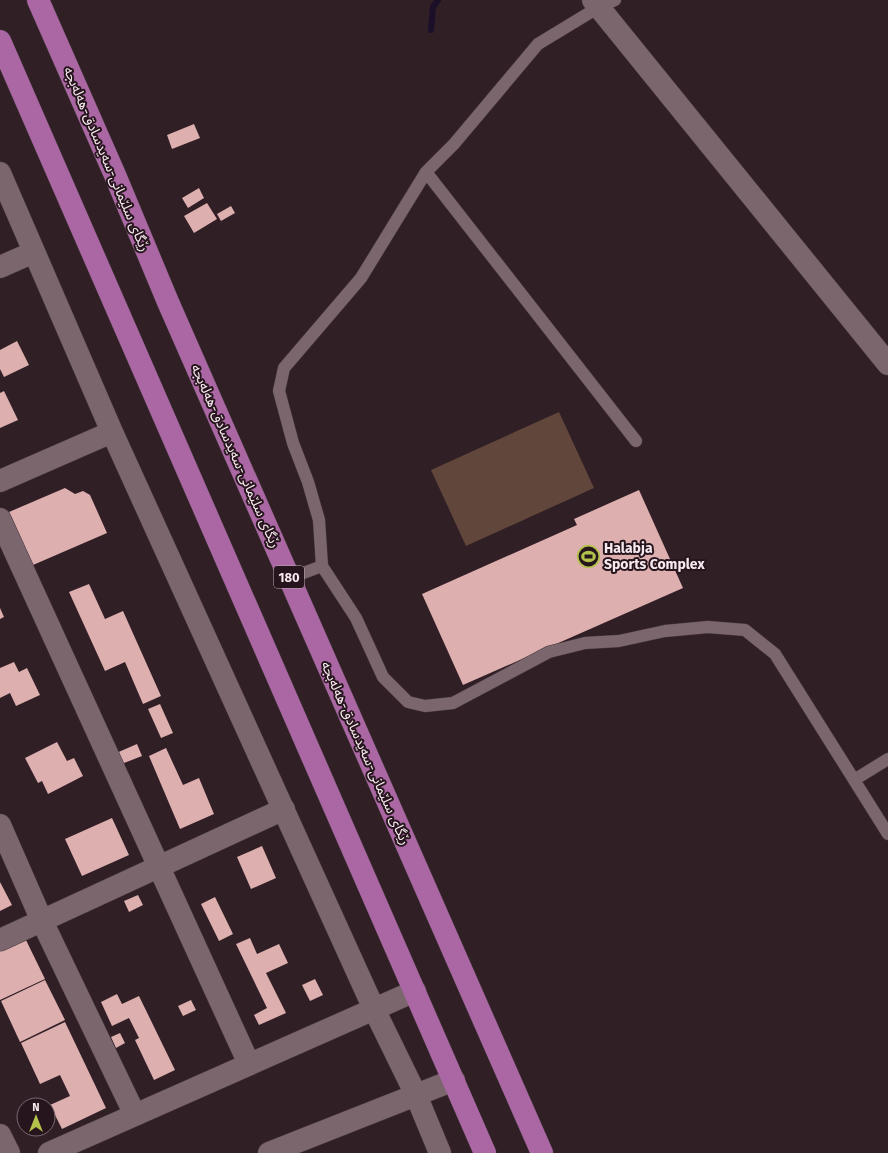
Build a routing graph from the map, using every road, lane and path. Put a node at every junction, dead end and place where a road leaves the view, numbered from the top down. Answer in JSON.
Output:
{"nodes":[{"id":1,"x":38,"y":0,"type":"edge"},
{"id":2,"x":602,"y":2,"type":"edge"},
{"id":3,"x":0,"y":41,"type":"edge"},
{"id":4,"x":426,"y":172,"type":"junction"},
{"id":5,"x":0,"y":173,"type":"edge"},
{"id":6,"x":34,"y":252,"type":"junction"},
{"id":7,"x":0,"y":267,"type":"edge"},
{"id":8,"x":888,"y":364,"type":"edge"},
{"id":9,"x":112,"y":432,"type":"junction"},
{"id":10,"x":636,"y":442,"type":"dead end"},
{"id":11,"x":0,"y":481,"type":"edge"},
{"id":12,"x":0,"y":519,"type":"edge"},
{"id":13,"x":322,"y":566,"type":"junction"},
{"id":14,"x":290,"y":578,"type":"junction"},
{"id":15,"x":888,"y":759,"type":"edge"},
{"id":16,"x":854,"y":780,"type":"junction"},
{"id":17,"x":284,"y":808,"type":"junction"},
{"id":18,"x":0,"y":825,"type":"edge"},
{"id":19,"x":888,"y":834,"type":"edge"},
{"id":20,"x":158,"y":866,"type":"junction"},
{"id":21,"x":42,"y":921,"type":"junction"},
{"id":22,"x":0,"y":940,"type":"edge"},
{"id":23,"x":415,"y":991,"type":"junction"},
{"id":24,"x":374,"y":1009,"type":"junction"},
{"id":25,"x":249,"y":1064,"type":"junction"},
{"id":26,"x":454,"y":1080,"type":"junction"},
{"id":27,"x":416,"y":1095,"type":"junction"},
{"id":28,"x":135,"y":1115,"type":"junction"},
{"id":29,"x":0,"y":1135,"type":"edge"},
{"id":30,"x":296,"y":1148,"type":"edge"},
{"id":31,"x":9,"y":1153,"type":"edge"},
{"id":32,"x":49,"y":1153,"type":"edge"},
{"id":33,"x":270,"y":1153,"type":"edge"},
{"id":34,"x":440,"y":1153,"type":"edge"},
{"id":35,"x":485,"y":1153,"type":"edge"},
{"id":36,"x":542,"y":1153,"type":"edge"}],
"edges":[{"from":1,"to":14,"type":"highway","name":"رێگای سلێمانی-سەیدسادق-هەلەبجە","number":"180"},
{"from":2,"to":4,"type":"lane"},
{"from":2,"to":8,"type":"street"},
{"from":3,"to":23,"type":"highway"},
{"from":4,"to":10,"type":"lane"},
{"from":4,"to":13,"type":"lane"},
{"from":5,"to":6,"type":"street"},
{"from":6,"to":7,"type":"street"},
{"from":6,"to":9,"type":"street"},
{"from":9,"to":11,"type":"street"},
{"from":9,"to":17,"type":"street"},
{"from":12,"to":20,"type":"street"},
{"from":13,"to":14,"type":"lane"},
{"from":13,"to":16,"type":"lane"},
{"from":14,"to":36,"type":"highway","name":"رێگای سلێمانی-سەیدسادق-هەلەبجە","number":"180"},
{"from":15,"to":16,"type":"lane"},
{"from":16,"to":19,"type":"lane"},
{"from":17,"to":20,"type":"street"},
{"from":17,"to":24,"type":"street"},
{"from":18,"to":21,"type":"street"},
{"from":20,"to":21,"type":"street"},
{"from":20,"to":25,"type":"street"},
{"from":21,"to":22,"type":"street"},
{"from":21,"to":28,"type":"street"},
{"from":23,"to":24,"type":"street"},
{"from":23,"to":26,"type":"highway"},
{"from":24,"to":25,"type":"street"},
{"from":24,"to":27,"type":"street"},
{"from":25,"to":28,"type":"street"},
{"from":26,"to":27,"type":"street"},
{"from":26,"to":35,"type":"highway"},
{"from":27,"to":30,"type":"street"},
{"from":27,"to":34,"type":"street"},
{"from":28,"to":32,"type":"street"},
{"from":29,"to":31,"type":"street"},
{"from":30,"to":33,"type":"street"}]}
